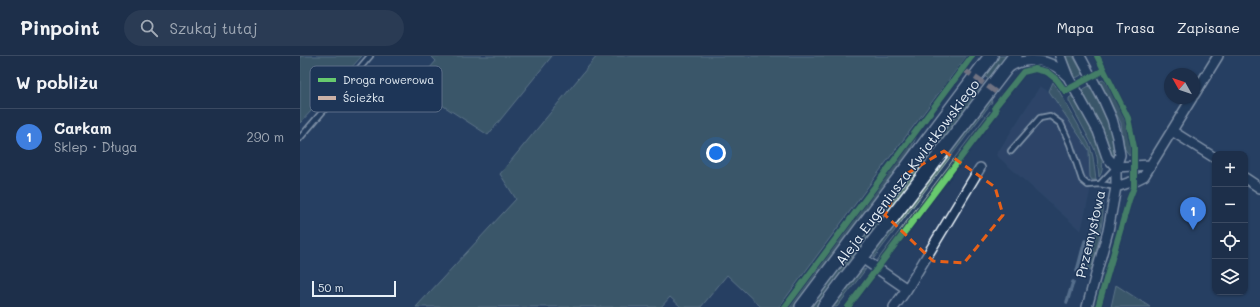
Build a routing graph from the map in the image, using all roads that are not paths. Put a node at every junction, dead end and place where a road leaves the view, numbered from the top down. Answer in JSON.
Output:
{"nodes":[{"id":1,"x":370,"y":56,"type":"edge"},
{"id":2,"x":991,"y":56,"type":"edge"},
{"id":3,"x":1014,"y":56,"type":"edge"},
{"id":4,"x":1060,"y":56,"type":"edge"},
{"id":5,"x":1080,"y":56,"type":"edge"},
{"id":6,"x":1218,"y":56,"type":"edge"},
{"id":7,"x":361,"y":66,"type":"edge"},
{"id":8,"x":1000,"y":75,"type":"junction"},
{"id":9,"x":1068,"y":77,"type":"junction"},
{"id":10,"x":1200,"y":85,"type":"edge"},
{"id":11,"x":1188,"y":104,"type":"edge"},
{"id":12,"x":322,"y":112,"type":"edge"},
{"id":13,"x":1172,"y":130,"type":"junction"},
{"id":14,"x":300,"y":138,"type":"edge"},
{"id":15,"x":1011,"y":151,"type":"dead end"},
{"id":16,"x":1212,"y":156,"type":"edge"},
{"id":17,"x":1150,"y":165,"type":"junction"},
{"id":18,"x":1116,"y":167,"type":"junction"},
{"id":19,"x":980,"y":168,"type":"dead end"},
{"id":20,"x":1248,"y":180,"type":"edge"},
{"id":21,"x":1100,"y":184,"type":"junction"},
{"id":22,"x":1116,"y":187,"type":"junction"},
{"id":23,"x":1260,"y":188,"type":"edge"},
{"id":24,"x":862,"y":258,"type":"junction"},
{"id":25,"x":906,"y":289,"type":"junction"},
{"id":26,"x":802,"y":307,"type":"edge"},
{"id":27,"x":824,"y":307,"type":"edge"},
{"id":28,"x":894,"y":307,"type":"edge"},
{"id":29,"x":1087,"y":307,"type":"edge"}],
"edges":[{"from":1,"to":7,"type":"lane"},
{"from":2,"to":26,"type":"street","name":"Aleja Eugeniusza Kwiatkowskiego"},
{"from":3,"to":8,"type":"street","name":"Aleja Eugeniusza Kwiatkowskiego"},
{"from":4,"to":9,"type":"street"},
{"from":5,"to":18,"type":"street","name":"Przemysłowa"},
{"from":6,"to":10,"type":"street"},
{"from":8,"to":9,"type":"street"},
{"from":8,"to":24,"type":"street","name":"Aleja Eugeniusza Kwiatkowskiego"},
{"from":9,"to":18,"type":"street"},
{"from":11,"to":13,"type":"street"},
{"from":12,"to":14,"type":"lane"},
{"from":13,"to":16,"type":"street"},
{"from":13,"to":17,"type":"street"},
{"from":15,"to":21,"type":"lane"},
{"from":17,"to":18,"type":"street"},
{"from":17,"to":22,"type":"street"},
{"from":18,"to":21,"type":"lane"},
{"from":18,"to":22,"type":"street","name":"Przemysłowa"},
{"from":19,"to":25,"type":"street"},
{"from":20,"to":23,"type":"street"},
{"from":21,"to":22,"type":"lane"},
{"from":22,"to":29,"type":"street","name":"Przemysłowa"},
{"from":24,"to":25,"type":"street"},
{"from":24,"to":27,"type":"street","name":"Aleja Eugeniusza Kwiatkowskiego"},
{"from":25,"to":28,"type":"street"}]}
